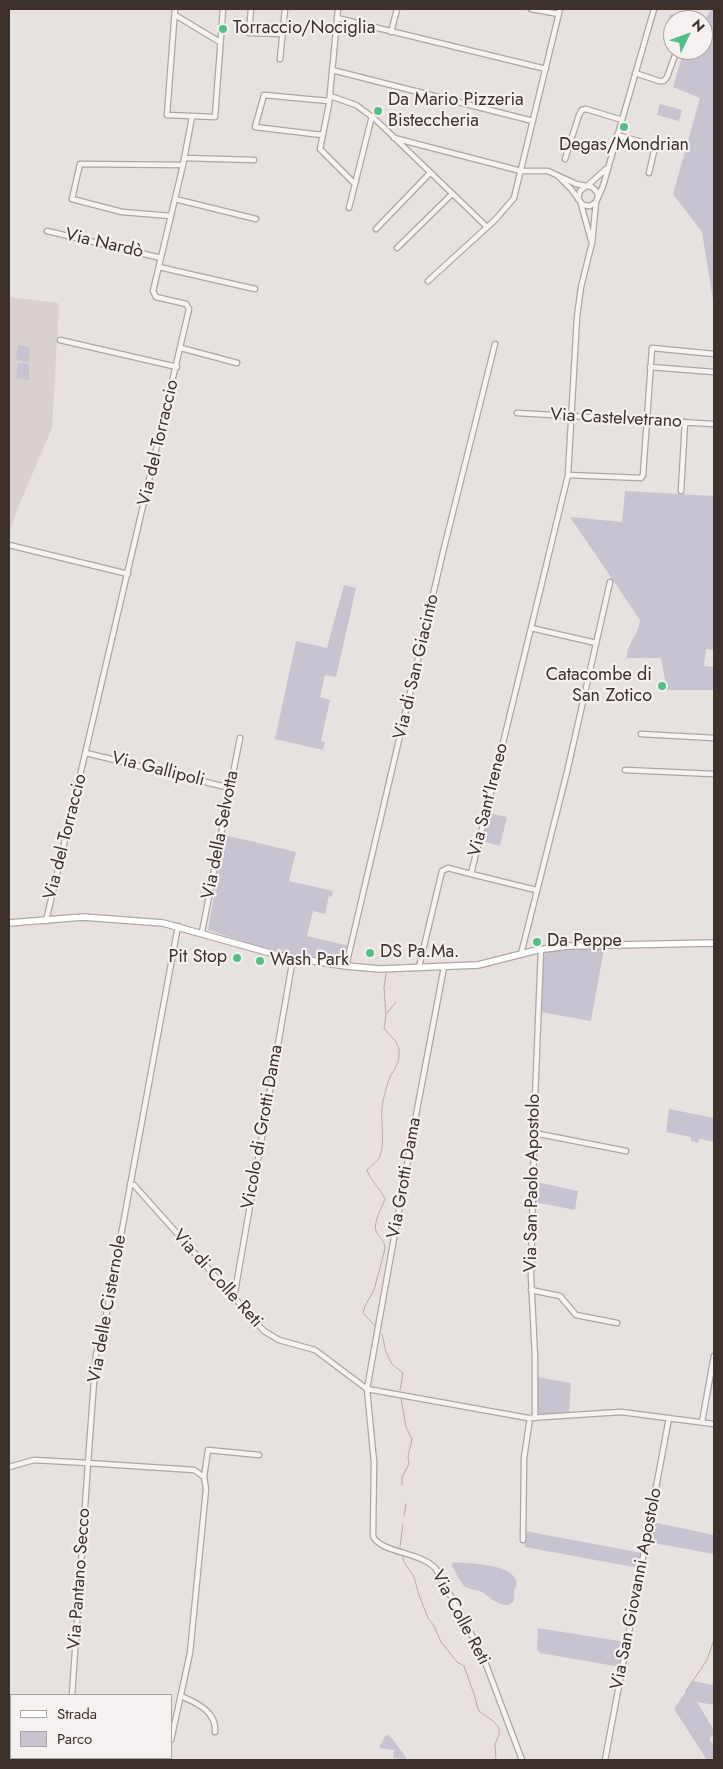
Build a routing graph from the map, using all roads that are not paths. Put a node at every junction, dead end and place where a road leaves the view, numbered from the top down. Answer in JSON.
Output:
{"nodes":[{"id":1,"x":175,"y":9,"type":"edge"},
{"id":2,"x":223,"y":9,"type":"edge"},
{"id":3,"x":251,"y":9,"type":"edge"},
{"id":4,"x":286,"y":9,"type":"edge"},
{"id":5,"x":338,"y":9,"type":"edge"},
{"id":6,"x":397,"y":9,"type":"edge"},
{"id":7,"x":531,"y":9,"type":"edge"},
{"id":8,"x":654,"y":9,"type":"edge"},
{"id":9,"x":560,"y":11,"type":"edge"},
{"id":10,"x":174,"y":15,"type":"junction"},
{"id":11,"x":337,"y":18,"type":"junction"},
{"id":12,"x":391,"y":32,"type":"junction"},
{"id":13,"x":283,"y":34,"type":"junction"},
{"id":14,"x":220,"y":42,"type":"junction"},
{"id":15,"x":280,"y":60,"type":"dead end"},
{"id":16,"x":673,"y":60,"type":"edge"},
{"id":17,"x":546,"y":69,"type":"junction"},
{"id":18,"x":332,"y":70,"type":"junction"},
{"id":19,"x":635,"y":73,"type":"junction"},
{"id":20,"x":329,"y":99,"type":"junction"},
{"id":21,"x":372,"y":116,"type":"junction"},
{"id":22,"x":192,"y":117,"type":"junction"},
{"id":23,"x":622,"y":120,"type":"junction"},
{"id":24,"x":533,"y":121,"type":"junction"},
{"id":25,"x":322,"y":135,"type":"junction"},
{"id":26,"x":617,"y":135,"type":"junction"},
{"id":27,"x":394,"y":138,"type":"junction"},
{"id":28,"x":184,"y":158,"type":"junction"},
{"id":29,"x":565,"y":159,"type":"dead end"},
{"id":30,"x":254,"y":160,"type":"dead end"},
{"id":31,"x":183,"y":165,"type":"junction"},
{"id":32,"x":607,"y":168,"type":"junction"},
{"id":33,"x":521,"y":171,"type":"junction"},
{"id":34,"x":430,"y":172,"type":"junction"},
{"id":35,"x":648,"y":174,"type":"dead end"},
{"id":36,"x":558,"y":176,"type":"junction"},
{"id":37,"x":355,"y":184,"type":"junction"},
{"id":38,"x":586,"y":187,"type":"junction"},
{"id":39,"x":452,"y":194,"type":"junction"},
{"id":40,"x":175,"y":199,"type":"junction"},
{"id":41,"x":597,"y":200,"type":"junction"},
{"id":42,"x":579,"y":202,"type":"junction"},
{"id":43,"x":349,"y":208,"type":"dead end"},
{"id":44,"x":171,"y":216,"type":"junction"},
{"id":45,"x":256,"y":220,"type":"dead end"},
{"id":46,"x":487,"y":227,"type":"junction"},
{"id":47,"x":376,"y":228,"type":"dead end"},
{"id":48,"x":47,"y":231,"type":"dead end"},
{"id":49,"x":592,"y":247,"type":"junction"},
{"id":50,"x":397,"y":248,"type":"dead end"},
{"id":51,"x":161,"y":258,"type":"junction"},
{"id":52,"x":159,"y":267,"type":"junction"},
{"id":53,"x":428,"y":281,"type":"dead end"},
{"id":54,"x":255,"y":289,"type":"dead end"},
{"id":55,"x":60,"y":340,"type":"dead end"},
{"id":56,"x":495,"y":344,"type":"dead end"},
{"id":57,"x":181,"y":348,"type":"junction"},
{"id":58,"x":714,"y":354,"type":"edge"},
{"id":59,"x":237,"y":363,"type":"dead end"},
{"id":60,"x":177,"y":367,"type":"junction"},
{"id":61,"x":650,"y":367,"type":"junction"},
{"id":62,"x":714,"y":372,"type":"edge"},
{"id":63,"x":517,"y":413,"type":"dead end"},
{"id":64,"x":570,"y":417,"type":"junction"},
{"id":65,"x":647,"y":420,"type":"junction"},
{"id":66,"x":685,"y":422,"type":"junction"},
{"id":67,"x":714,"y":424,"type":"edge"},
{"id":68,"x":568,"y":475,"type":"junction"},
{"id":69,"x":681,"y":492,"type":"dead end"},
{"id":70,"x":9,"y":545,"type":"edge"},
{"id":71,"x":128,"y":574,"type":"junction"},
{"id":72,"x":610,"y":582,"type":"dead end"},
{"id":73,"x":530,"y":628,"type":"junction"},
{"id":74,"x":596,"y":643,"type":"junction"},
{"id":75,"x":641,"y":734,"type":"dead end"},
{"id":76,"x":240,"y":738,"type":"dead end"},
{"id":77,"x":714,"y":738,"type":"edge"},
{"id":78,"x":86,"y":752,"type":"junction"},
{"id":79,"x":626,"y":770,"type":"dead end"},
{"id":80,"x":714,"y":774,"type":"edge"},
{"id":81,"x":230,"y":788,"type":"junction"},
{"id":82,"x":471,"y":874,"type":"junction"},
{"id":83,"x":536,"y":890,"type":"junction"},
{"id":84,"x":46,"y":921,"type":"junction"},
{"id":85,"x":9,"y":923,"type":"edge"},
{"id":86,"x":178,"y":926,"type":"junction"},
{"id":87,"x":202,"y":932,"type":"junction"},
{"id":88,"x":714,"y":943,"type":"edge"},
{"id":89,"x":541,"y":949,"type":"junction"},
{"id":90,"x":522,"y":954,"type":"junction"},
{"id":91,"x":293,"y":958,"type":"junction"},
{"id":92,"x":346,"y":966,"type":"junction"},
{"id":93,"x":444,"y":967,"type":"junction"},
{"id":94,"x":419,"y":968,"type":"junction"},
{"id":95,"x":534,"y":1133,"type":"junction"},
{"id":96,"x":626,"y":1150,"type":"dead end"},
{"id":97,"x":130,"y":1184,"type":"junction"},
{"id":98,"x":531,"y":1290,"type":"junction"},
{"id":99,"x":232,"y":1295,"type":"junction"},
{"id":100,"x":617,"y":1323,"type":"dead end"},
{"id":101,"x":714,"y":1356,"type":"edge"},
{"id":102,"x":367,"y":1389,"type":"junction"},
{"id":103,"x":533,"y":1418,"type":"junction"},
{"id":104,"x":670,"y":1418,"type":"junction"},
{"id":105,"x":702,"y":1422,"type":"junction"},
{"id":106,"x":714,"y":1424,"type":"edge"},
{"id":107,"x":259,"y":1455,"type":"dead end"},
{"id":108,"x":88,"y":1463,"type":"junction"},
{"id":109,"x":9,"y":1467,"type":"edge"},
{"id":110,"x":204,"y":1477,"type":"junction"},
{"id":111,"x":523,"y":1540,"type":"dead end"},
{"id":112,"x":72,"y":1694,"type":"edge"},
{"id":113,"x":181,"y":1696,"type":"junction"},
{"id":114,"x":215,"y":1732,"type":"dead end"},
{"id":115,"x":172,"y":1736,"type":"edge"},
{"id":116,"x":522,"y":1760,"type":"edge"},
{"id":117,"x":605,"y":1760,"type":"edge"}],
"edges":[{"from":1,"to":10,"type":"street"},
{"from":2,"to":14,"type":"street"},
{"from":3,"to":13,"type":"street"},
{"from":4,"to":13,"type":"street"},
{"from":5,"to":11,"type":"street"},
{"from":6,"to":12,"type":"street"},
{"from":7,"to":9,"type":"street"},
{"from":8,"to":19,"type":"street","name":"Via Sant'Ireneo"},
{"from":9,"to":17,"type":"street"},
{"from":10,"to":14,"type":"street"},
{"from":10,"to":22,"type":"street"},
{"from":11,"to":12,"type":"street"},
{"from":11,"to":18,"type":"street"},
{"from":12,"to":17,"type":"street"},
{"from":13,"to":15,"type":"street"},
{"from":14,"to":22,"type":"street"},
{"from":16,"to":19,"type":"street"},
{"from":17,"to":24,"type":"street"},
{"from":18,"to":20,"type":"street"},
{"from":18,"to":24,"type":"street"},
{"from":19,"to":23,"type":"street","name":"Via Sant'Ireneo"},
{"from":20,"to":21,"type":"street"},
{"from":20,"to":25,"type":"street"},
{"from":20,"to":25,"type":"street"},
{"from":21,"to":27,"type":"street"},
{"from":21,"to":37,"type":"street"},
{"from":22,"to":28,"type":"street","name":"Via del Torraccio"},
{"from":23,"to":26,"type":"street","name":"Via Sant'Ireneo"},
{"from":23,"to":29,"type":"street"},
{"from":24,"to":33,"type":"street"},
{"from":25,"to":37,"type":"street"},
{"from":26,"to":32,"type":"street","name":"Via Sant'Ireneo"},
{"from":26,"to":35,"type":"street"},
{"from":27,"to":33,"type":"street"},
{"from":27,"to":34,"type":"street"},
{"from":28,"to":30,"type":"street"},
{"from":28,"to":31,"type":"street","name":"Via del Torraccio"},
{"from":31,"to":40,"type":"street","name":"Via del Torraccio"},
{"from":31,"to":44,"type":"street"},
{"from":32,"to":38,"type":"street"},
{"from":32,"to":41,"type":"street","name":"Via Sant'Ireneo"},
{"from":33,"to":36,"type":"street"},
{"from":33,"to":46,"type":"street"},
{"from":34,"to":39,"type":"street"},
{"from":34,"to":47,"type":"street"},
{"from":36,"to":38,"type":"street"},
{"from":36,"to":42,"type":"street"},
{"from":37,"to":43,"type":"street"},
{"from":38,"to":41,"type":"street"},
{"from":38,"to":42,"type":"street"},
{"from":39,"to":46,"type":"street"},
{"from":39,"to":50,"type":"street"},
{"from":40,"to":44,"type":"street","name":"Via del Torraccio"},
{"from":40,"to":45,"type":"street"},
{"from":41,"to":42,"type":"street"},
{"from":41,"to":49,"type":"street","name":"Via Sant'Ireneo"},
{"from":42,"to":49,"type":"street"},
{"from":44,"to":51,"type":"street","name":"Via del Torraccio"},
{"from":46,"to":53,"type":"street"},
{"from":48,"to":51,"type":"street","name":"Via Nardò"},
{"from":49,"to":64,"type":"street","name":"Via Sant'Ireneo"},
{"from":51,"to":52,"type":"street","name":"Via del Torraccio"},
{"from":52,"to":54,"type":"street"},
{"from":52,"to":57,"type":"street","name":"Via del Torraccio"},
{"from":55,"to":60,"type":"street"},
{"from":56,"to":92,"type":"street","name":"Via di San Giacinto"},
{"from":57,"to":59,"type":"street"},
{"from":57,"to":60,"type":"street","name":"Via del Torraccio"},
{"from":58,"to":61,"type":"street"},
{"from":60,"to":71,"type":"street","name":"Via del Torraccio"},
{"from":61,"to":62,"type":"street"},
{"from":61,"to":65,"type":"street"},
{"from":63,"to":64,"type":"street","name":"Via Castelvetrano"},
{"from":64,"to":65,"type":"street","name":"Via Castelvetrano"},
{"from":64,"to":68,"type":"street","name":"Via Sant'Ireneo"},
{"from":65,"to":66,"type":"street","name":"Via Castelvetrano"},
{"from":65,"to":68,"type":"street"},
{"from":66,"to":67,"type":"street","name":"Via Castelvetrano"},
{"from":66,"to":69,"type":"street"},
{"from":68,"to":73,"type":"street","name":"Via Sant'Ireneo"},
{"from":70,"to":71,"type":"street"},
{"from":71,"to":78,"type":"street","name":"Via del Torraccio"},
{"from":72,"to":74,"type":"street"},
{"from":73,"to":74,"type":"street"},
{"from":73,"to":82,"type":"street","name":"Via Sant'Ireneo"},
{"from":74,"to":83,"type":"street"},
{"from":75,"to":77,"type":"street"},
{"from":76,"to":81,"type":"street","name":"Via della Selvotta"},
{"from":78,"to":81,"type":"street","name":"Via Gallipoli"},
{"from":78,"to":84,"type":"street","name":"Via del Torraccio"},
{"from":79,"to":80,"type":"street"},
{"from":81,"to":87,"type":"street","name":"Via della Selvotta"},
{"from":82,"to":83,"type":"street"},
{"from":82,"to":94,"type":"street","name":"Via Sant'Ireneo"},
{"from":83,"to":90,"type":"street"},
{"from":84,"to":85,"type":"main road"},
{"from":84,"to":86,"type":"main road"},
{"from":86,"to":87,"type":"main road"},
{"from":86,"to":97,"type":"street","name":"Via delle Cisternole"},
{"from":87,"to":91,"type":"main road"},
{"from":88,"to":89,"type":"main road"},
{"from":89,"to":90,"type":"main road"},
{"from":89,"to":95,"type":"street","name":"Via San Paolo Apostolo"},
{"from":90,"to":93,"type":"main road"},
{"from":91,"to":92,"type":"main road"},
{"from":91,"to":99,"type":"street","name":"Vicolo di Grotti Dama"},
{"from":92,"to":94,"type":"main road"},
{"from":93,"to":94,"type":"main road"},
{"from":93,"to":102,"type":"street","name":"Via Grotti Dama"},
{"from":95,"to":96,"type":"street"},
{"from":95,"to":98,"type":"street","name":"Via San Paolo Apostolo"},
{"from":97,"to":99,"type":"street","name":"Via di Colle Reti"},
{"from":97,"to":108,"type":"street","name":"Via delle Cisternole"},
{"from":98,"to":100,"type":"street"},
{"from":98,"to":103,"type":"street","name":"Via San Paolo Apostolo"},
{"from":99,"to":102,"type":"street","name":"Via di Colle Reti"},
{"from":101,"to":105,"type":"street"},
{"from":102,"to":103,"type":"street"},
{"from":102,"to":116,"type":"street","name":"Via Colle Reti"},
{"from":103,"to":104,"type":"street"},
{"from":103,"to":111,"type":"street","name":"Via San Paolo Apostolo"},
{"from":104,"to":105,"type":"street"},
{"from":104,"to":117,"type":"street","name":"Via San Giovanni Apostolo"},
{"from":105,"to":106,"type":"street"},
{"from":107,"to":110,"type":"street"},
{"from":108,"to":109,"type":"street"},
{"from":108,"to":110,"type":"street"},
{"from":108,"to":112,"type":"street","name":"Via Pantano Secco"},
{"from":110,"to":113,"type":"street"},
{"from":113,"to":114,"type":"street"},
{"from":113,"to":115,"type":"street"}]}
